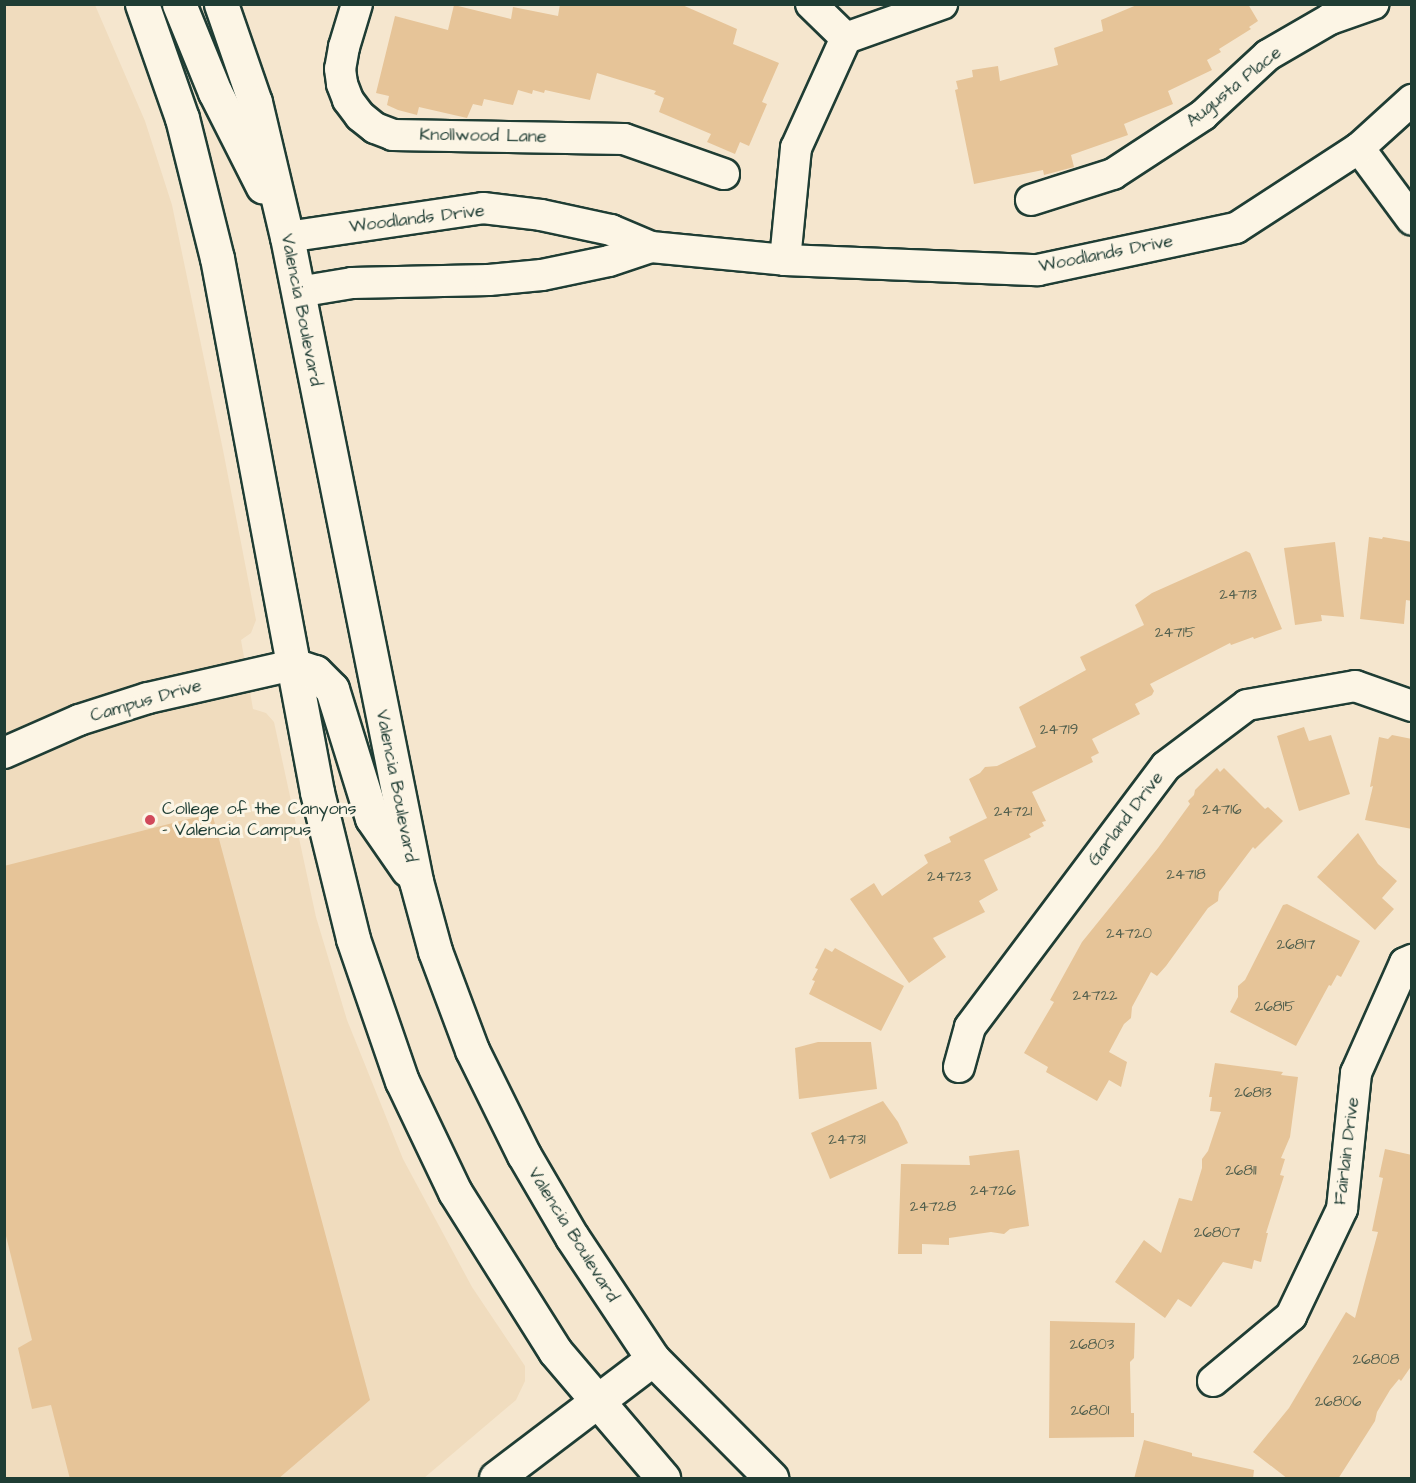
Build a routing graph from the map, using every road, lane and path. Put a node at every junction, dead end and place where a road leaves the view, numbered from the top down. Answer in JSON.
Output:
{"nodes":[{"id":1,"x":142,"y":4,"type":"edge"},
{"id":2,"x":179,"y":4,"type":"edge"},
{"id":3,"x":221,"y":4,"type":"edge"},
{"id":4,"x":357,"y":4,"type":"edge"},
{"id":5,"x":811,"y":4,"type":"edge"},
{"id":6,"x":942,"y":4,"type":"edge"},
{"id":7,"x":1373,"y":4,"type":"edge"},
{"id":8,"x":1325,"y":12,"type":"edge"},
{"id":9,"x":846,"y":38,"type":"junction"},
{"id":10,"x":1412,"y":100,"type":"edge"},
{"id":11,"x":1359,"y":148,"type":"junction"},
{"id":12,"x":724,"y":174,"type":"dead end"},
{"id":13,"x":1031,"y":200,"type":"dead end"},
{"id":14,"x":1412,"y":220,"type":"edge"},
{"id":15,"x":287,"y":237,"type":"junction"},
{"id":16,"x":651,"y":247,"type":"junction"},
{"id":17,"x":785,"y":260,"type":"junction"},
{"id":18,"x":298,"y":292,"type":"junction"},
{"id":19,"x":292,"y":665,"type":"junction"},
{"id":20,"x":1412,"y":706,"type":"edge"},
{"id":21,"x":4,"y":753,"type":"edge"},
{"id":22,"x":416,"y":881,"type":"junction"},
{"id":23,"x":1412,"y":960,"type":"edge"},
{"id":24,"x":959,"y":1067,"type":"dead end"},
{"id":25,"x":653,"y":1359,"type":"junction"},
{"id":26,"x":1213,"y":1381,"type":"dead end"},
{"id":27,"x":596,"y":1401,"type":"junction"},
{"id":28,"x":496,"y":1479,"type":"edge"},
{"id":29,"x":663,"y":1479,"type":"edge"},
{"id":30,"x":771,"y":1479,"type":"edge"}],
"edges":[{"from":1,"to":19,"type":"main road"},
{"from":2,"to":15,"type":"main road"},
{"from":3,"to":15,"type":"main road","name":"Valencia Boulevard"},
{"from":4,"to":12,"type":"street","name":"Knollwood Lane"},
{"from":5,"to":9,"type":"street"},
{"from":6,"to":9,"type":"street"},
{"from":7,"to":8,"type":"street","name":"Augusta Place"},
{"from":8,"to":13,"type":"street","name":"Augusta Place"},
{"from":9,"to":17,"type":"street"},
{"from":10,"to":11,"type":"street","name":"Woodlands Drive"},
{"from":11,"to":14,"type":"street"},
{"from":11,"to":17,"type":"street","name":"Woodlands Drive"},
{"from":15,"to":16,"type":"street","name":"Woodlands Drive"},
{"from":15,"to":18,"type":"main road","name":"Valencia Boulevard"},
{"from":16,"to":17,"type":"street","name":"Woodlands Drive"},
{"from":16,"to":18,"type":"street","name":"Woodlands Drive"},
{"from":18,"to":22,"type":"main road","name":"Valencia Boulevard"},
{"from":19,"to":21,"type":"street","name":"Campus Drive"},
{"from":19,"to":22,"type":"main road"},
{"from":19,"to":27,"type":"main road"},
{"from":20,"to":24,"type":"street","name":"Garland Drive"},
{"from":22,"to":25,"type":"main road","name":"Valencia Boulevard"},
{"from":23,"to":26,"type":"street","name":"Fairlain Drive"},
{"from":25,"to":27,"type":"main road"},
{"from":25,"to":30,"type":"main road","name":"Valencia Boulevard"},
{"from":27,"to":28,"type":"main road"},
{"from":27,"to":29,"type":"main road"}]}
